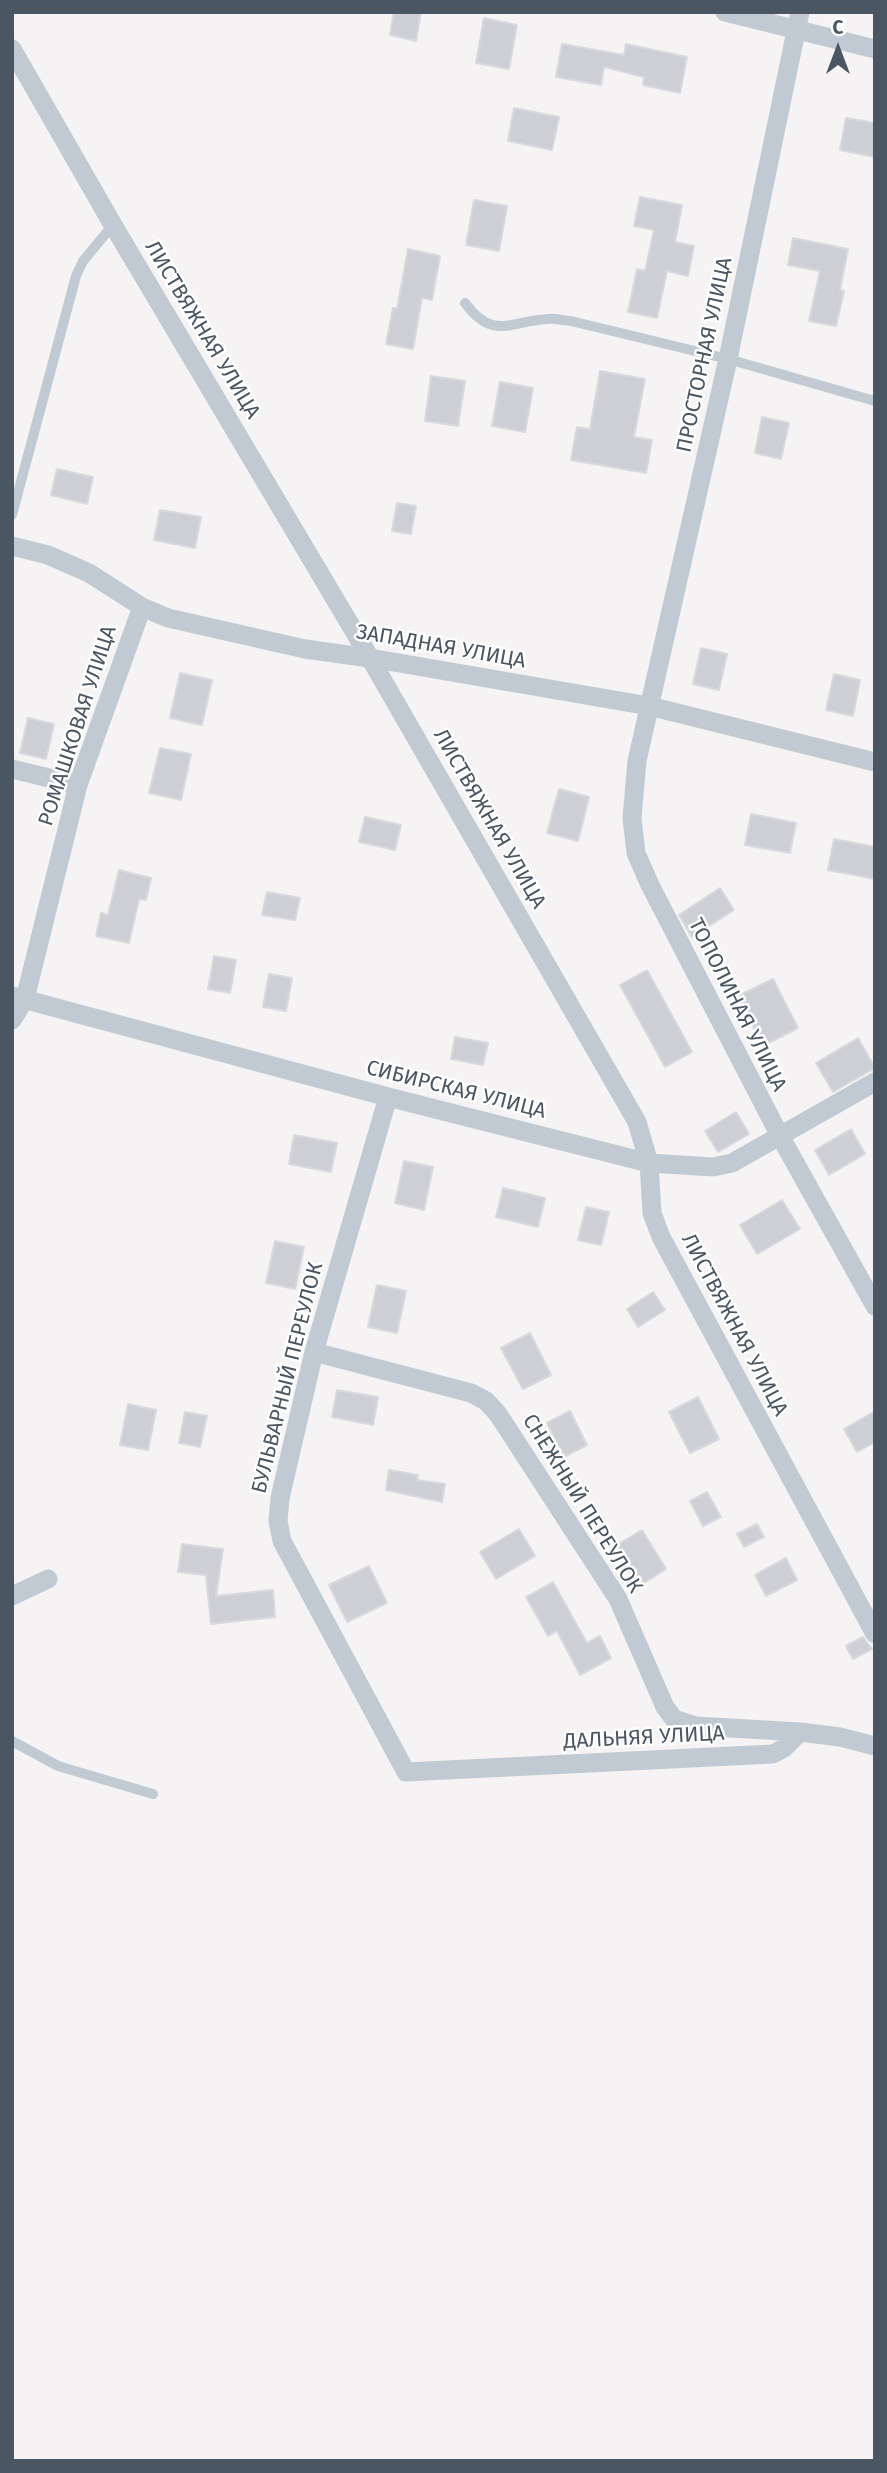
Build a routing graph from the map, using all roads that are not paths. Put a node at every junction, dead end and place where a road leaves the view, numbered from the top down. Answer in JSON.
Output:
{"nodes":[{"id":1,"x":725,"y":12,"type":"edge"},
{"id":2,"x":798,"y":21,"type":"edge"},
{"id":3,"x":12,"y":49,"type":"edge"},
{"id":4,"x":875,"y":49,"type":"edge"},
{"id":5,"x":113,"y":225,"type":"junction"},
{"id":6,"x":465,"y":303,"type":"dead end"},
{"id":7,"x":728,"y":359,"type":"junction"},
{"id":8,"x":875,"y":401,"type":"edge"},
{"id":9,"x":12,"y":514,"type":"edge"},
{"id":10,"x":12,"y":546,"type":"edge"},
{"id":11,"x":142,"y":607,"type":"junction"},
{"id":12,"x":370,"y":657,"type":"junction"},
{"id":13,"x":649,"y":706,"type":"junction"},
{"id":14,"x":875,"y":761,"type":"edge"},
{"id":15,"x":12,"y":769,"type":"edge"},
{"id":16,"x":78,"y":785,"type":"junction"},
{"id":17,"x":18,"y":997,"type":"edge"},
{"id":18,"x":12,"y":1020,"type":"edge"},
{"id":19,"x":875,"y":1083,"type":"edge"},
{"id":20,"x":388,"y":1097,"type":"junction"},
{"id":21,"x":780,"y":1136,"type":"junction"},
{"id":22,"x":649,"y":1163,"type":"junction"},
{"id":23,"x":875,"y":1306,"type":"edge"},
{"id":24,"x":314,"y":1352,"type":"junction"},
{"id":25,"x":48,"y":1579,"type":"dead end"},
{"id":26,"x":12,"y":1597,"type":"edge"},
{"id":27,"x":875,"y":1634,"type":"edge"},
{"id":28,"x":800,"y":1732,"type":"junction"},
{"id":29,"x":12,"y":1741,"type":"edge"},
{"id":30,"x":875,"y":1746,"type":"edge"},
{"id":31,"x":407,"y":1772,"type":"joint"},
{"id":32,"x":153,"y":1794,"type":"dead end"}],
"edges":[{"from":1,"to":2,"type":"street"},
{"from":2,"to":4,"type":"street"},
{"from":2,"to":7,"type":"street","name":"ПРОСТОРНАЯ УЛИЦА"},
{"from":3,"to":5,"type":"street","name":"ЛИСТВЯЖНАЯ УЛИЦА"},
{"from":5,"to":9,"type":"lane"},
{"from":5,"to":12,"type":"street","name":"ЛИСТВЯЖНАЯ УЛИЦА"},
{"from":6,"to":7,"type":"lane"},
{"from":7,"to":8,"type":"lane"},
{"from":7,"to":13,"type":"street","name":"ПРОСТОРНАЯ УЛИЦА"},
{"from":10,"to":11,"type":"street","name":"ЗАПАДНАЯ УЛИЦА"},
{"from":11,"to":12,"type":"street","name":"ЗАПАДНАЯ УЛИЦА"},
{"from":11,"to":16,"type":"street","name":"РОМАШКОВАЯ УЛИЦА"},
{"from":12,"to":13,"type":"street","name":"ЗАПАДНАЯ УЛИЦА"},
{"from":12,"to":22,"type":"street","name":"ЛИСТВЯЖНАЯ УЛИЦА"},
{"from":13,"to":14,"type":"street","name":"ЗАПАДНАЯ УЛИЦА"},
{"from":13,"to":21,"type":"street","name":"ТОПОЛИНАЯ УЛИЦА"},
{"from":15,"to":16,"type":"street"},
{"from":16,"to":17,"type":"street","name":"РОМАШКОВАЯ УЛИЦА"},
{"from":17,"to":18,"type":"street","name":"РОМАШКОВАЯ УЛИЦА"},
{"from":17,"to":20,"type":"street","name":"СИБИРСКАЯ УЛИЦА"},
{"from":19,"to":21,"type":"street","name":"СИБИРСКАЯ УЛИЦА"},
{"from":20,"to":22,"type":"street","name":"СИБИРСКАЯ УЛИЦА"},
{"from":20,"to":24,"type":"street","name":"БУЛЬВАРНЫЙ ПЕРЕУЛОК"},
{"from":21,"to":22,"type":"street","name":"СИБИРСКАЯ УЛИЦА"},
{"from":21,"to":23,"type":"street","name":"ТОПОЛИНАЯ УЛИЦА"},
{"from":22,"to":27,"type":"street","name":"ЛИСТВЯЖНАЯ УЛИЦА"},
{"from":24,"to":28,"type":"street","name":"СНЕЖНЫЙ ПЕРЕУЛОК"},
{"from":24,"to":31,"type":"street","name":"БУЛЬВАРНЫЙ ПЕРЕУЛОК"},
{"from":25,"to":26,"type":"street"},
{"from":28,"to":30,"type":"street"},
{"from":28,"to":31,"type":"street","name":"ДАЛЬНЯЯ УЛИЦА"},
{"from":29,"to":32,"type":"lane"}]}
